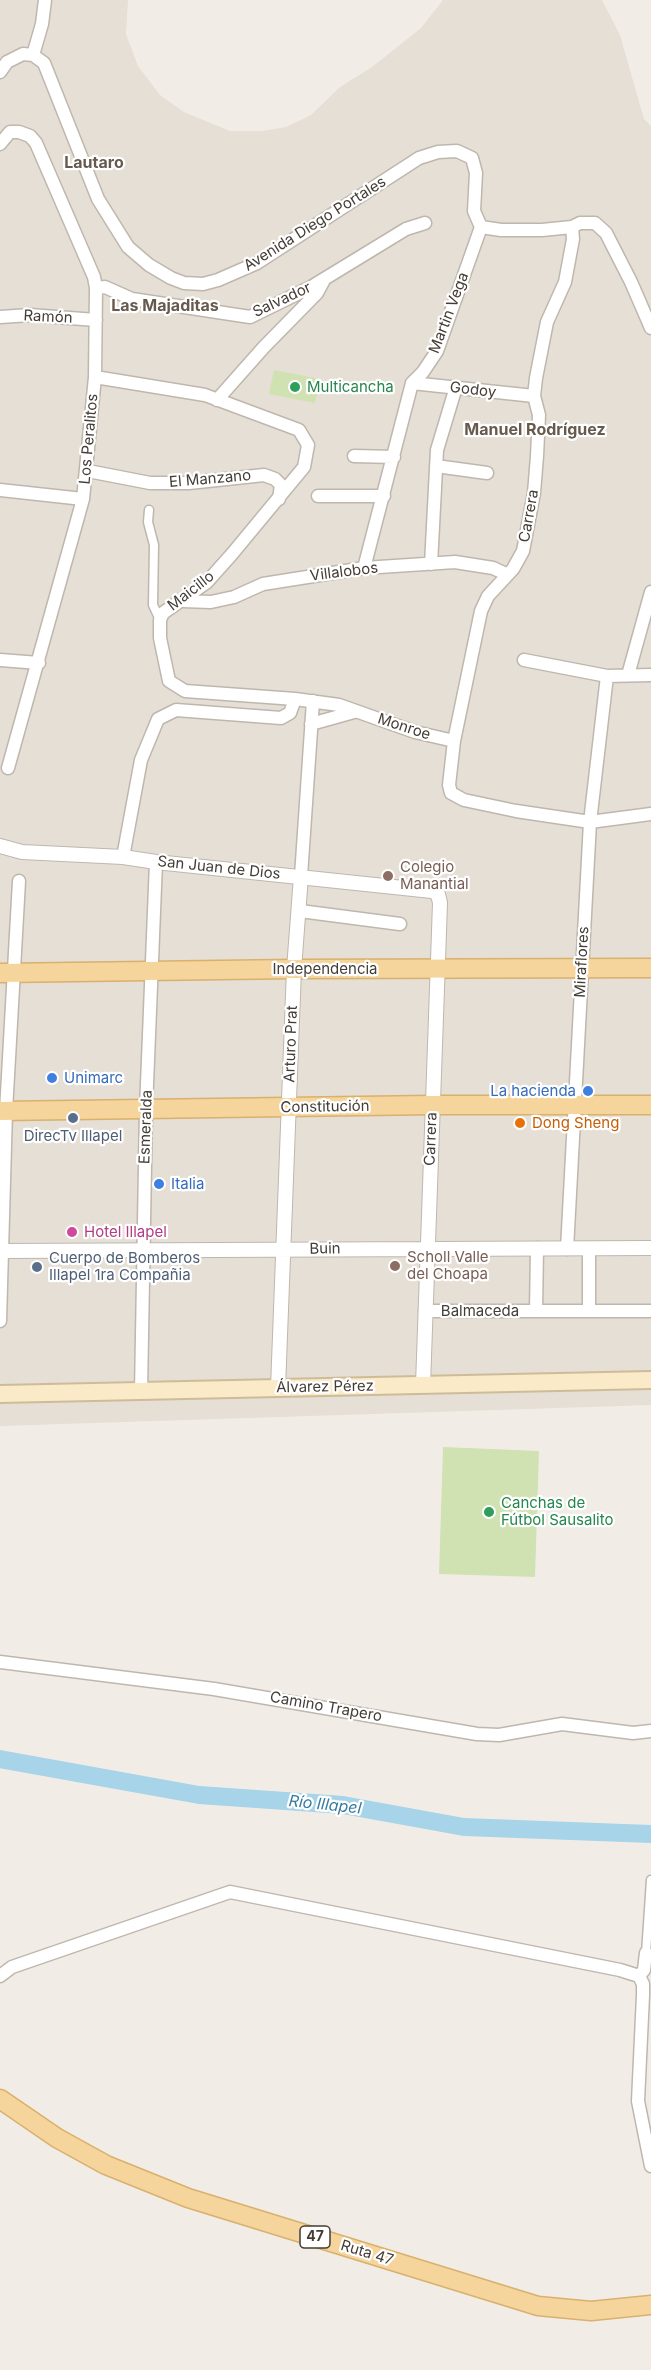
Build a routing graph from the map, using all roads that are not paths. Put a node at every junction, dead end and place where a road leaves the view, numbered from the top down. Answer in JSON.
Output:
{"nodes":[{"id":1,"x":45,"y":0,"type":"edge"},
{"id":2,"x":33,"y":55,"type":"junction"},
{"id":3,"x":0,"y":72,"type":"edge"},
{"id":4,"x":0,"y":144,"type":"edge"},
{"id":5,"x":425,"y":223,"type":"dead end"},
{"id":6,"x":481,"y":227,"type":"junction"},
{"id":7,"x":572,"y":227,"type":"junction"},
{"id":8,"x":325,"y":279,"type":"junction"},
{"id":9,"x":96,"y":288,"type":"junction"},
{"id":10,"x":0,"y":317,"type":"edge"},
{"id":11,"x":96,"y":320,"type":"junction"},
{"id":12,"x":651,"y":328,"type":"edge"},
{"id":13,"x":95,"y":377,"type":"junction"},
{"id":14,"x":412,"y":383,"type":"junction"},
{"id":15,"x":456,"y":387,"type":"junction"},
{"id":16,"x":534,"y":396,"type":"junction"},
{"id":17,"x":217,"y":399,"type":"junction"},
{"id":18,"x":354,"y":456,"type":"dead end"},
{"id":19,"x":394,"y":457,"type":"junction"},
{"id":20,"x":436,"y":466,"type":"junction"},
{"id":21,"x":88,"y":471,"type":"junction"},
{"id":22,"x":487,"y":473,"type":"dead end"},
{"id":23,"x":0,"y":490,"type":"edge"},
{"id":24,"x":318,"y":496,"type":"dead end"},
{"id":25,"x":384,"y":496,"type":"junction"},
{"id":26,"x":83,"y":499,"type":"junction"},
{"id":27,"x":279,"y":499,"type":"junction"},
{"id":28,"x":149,"y":510,"type":"dead end"},
{"id":29,"x":431,"y":564,"type":"junction"},
{"id":30,"x":364,"y":568,"type":"junction"},
{"id":31,"x":506,"y":574,"type":"junction"},
{"id":32,"x":651,"y":592,"type":"edge"},
{"id":33,"x":183,"y":601,"type":"junction"},
{"id":34,"x":160,"y":620,"type":"junction"},
{"id":35,"x":0,"y":660,"type":"edge"},
{"id":36,"x":524,"y":660,"type":"dead end"},
{"id":37,"x":39,"y":663,"type":"junction"},
{"id":38,"x":628,"y":675,"type":"junction"},
{"id":39,"x":651,"y":675,"type":"edge"},
{"id":40,"x":607,"y":676,"type":"junction"},
{"id":41,"x":295,"y":699,"type":"junction"},
{"id":42,"x":313,"y":701,"type":"junction"},
{"id":43,"x":354,"y":712,"type":"junction"},
{"id":44,"x":311,"y":724,"type":"junction"},
{"id":45,"x":454,"y":741,"type":"junction"},
{"id":46,"x":8,"y":768,"type":"dead end"},
{"id":47,"x":651,"y":814,"type":"edge"},
{"id":48,"x":590,"y":822,"type":"junction"},
{"id":49,"x":0,"y":846,"type":"edge"},
{"id":50,"x":123,"y":857,"type":"junction"},
{"id":51,"x":156,"y":862,"type":"junction"},
{"id":52,"x":301,"y":876,"type":"junction"},
{"id":53,"x":19,"y":881,"type":"dead end"},
{"id":54,"x":438,"y":894,"type":"joint"},
{"id":55,"x":300,"y":910,"type":"junction"},
{"id":56,"x":400,"y":924,"type":"dead end"},
{"id":57,"x":582,"y":968,"type":"junction"},
{"id":58,"x":651,"y":968,"type":"edge"},
{"id":59,"x":294,"y":969,"type":"junction"},
{"id":60,"x":151,"y":970,"type":"junction"},
{"id":61,"x":437,"y":970,"type":"junction"},
{"id":62,"x":7,"y":973,"type":"edge"},
{"id":63,"x":432,"y":1105,"type":"junction"},
{"id":64,"x":651,"y":1105,"type":"edge"},
{"id":65,"x":573,"y":1106,"type":"junction"},
{"id":66,"x":289,"y":1107,"type":"junction"},
{"id":67,"x":146,"y":1109,"type":"junction"},
{"id":68,"x":3,"y":1111,"type":"edge"},
{"id":69,"x":426,"y":1248,"type":"junction"},
{"id":70,"x":537,"y":1248,"type":"junction"},
{"id":71,"x":651,"y":1248,"type":"edge"},
{"id":72,"x":283,"y":1249,"type":"junction"},
{"id":73,"x":567,"y":1249,"type":"junction"},
{"id":74,"x":589,"y":1249,"type":"junction"},
{"id":75,"x":143,"y":1250,"type":"junction"},
{"id":76,"x":1,"y":1251,"type":"edge"},
{"id":77,"x":424,"y":1311,"type":"junction"},
{"id":78,"x":536,"y":1311,"type":"junction"},
{"id":79,"x":590,"y":1311,"type":"junction"},
{"id":80,"x":651,"y":1311,"type":"edge"},
{"id":81,"x":0,"y":1322,"type":"edge"},
{"id":82,"x":651,"y":1380,"type":"edge"},
{"id":83,"x":423,"y":1385,"type":"junction"},
{"id":84,"x":278,"y":1388,"type":"junction"},
{"id":85,"x":141,"y":1392,"type":"junction"},
{"id":86,"x":0,"y":1394,"type":"edge"},
{"id":87,"x":0,"y":1662,"type":"edge"},
{"id":88,"x":651,"y":1731,"type":"edge"},
{"id":89,"x":651,"y":1880,"type":"edge"},
{"id":90,"x":646,"y":1953,"type":"joint"},
{"id":91,"x":0,"y":1976,"type":"edge"},
{"id":92,"x":639,"y":1976,"type":"junction"},
{"id":93,"x":0,"y":2099,"type":"edge"},
{"id":94,"x":651,"y":2166,"type":"edge"},
{"id":95,"x":651,"y":2304,"type":"edge"}],
"edges":[{"from":1,"to":2,"type":"street"},
{"from":2,"to":3,"type":"street"},
{"from":2,"to":6,"type":"street","name":"Avenida Diego Portales"},
{"from":4,"to":9,"type":"street","name":"Los Peralitos"},
{"from":5,"to":8,"type":"street","name":"Salvador"},
{"from":6,"to":7,"type":"street"},
{"from":6,"to":14,"type":"street","name":"Martin Vega"},
{"from":7,"to":12,"type":"street"},
{"from":7,"to":16,"type":"street","name":"Carrera"},
{"from":8,"to":9,"type":"street","name":"Salvador"},
{"from":8,"to":17,"type":"street","name":"Salvador"},
{"from":9,"to":11,"type":"street","name":"Los Peralitos"},
{"from":10,"to":11,"type":"street","name":"Ramón"},
{"from":11,"to":13,"type":"street","name":"Los Peralitos"},
{"from":13,"to":17,"type":"street","name":"Maicillo"},
{"from":13,"to":21,"type":"street","name":"Los Peralitos"},
{"from":14,"to":15,"type":"street","name":"Godoy"},
{"from":14,"to":19,"type":"street","name":"Martin Vega"},
{"from":15,"to":16,"type":"street","name":"Godoy"},
{"from":15,"to":20,"type":"street"},
{"from":16,"to":31,"type":"street","name":"Carrera"},
{"from":17,"to":27,"type":"street","name":"Maicillo"},
{"from":18,"to":19,"type":"street"},
{"from":19,"to":25,"type":"street","name":"Martin Vega"},
{"from":20,"to":22,"type":"street"},
{"from":20,"to":29,"type":"street"},
{"from":21,"to":26,"type":"street","name":"Los Peralitos"},
{"from":21,"to":27,"type":"street","name":"El Manzano"},
{"from":23,"to":26,"type":"street"},
{"from":24,"to":25,"type":"street"},
{"from":25,"to":30,"type":"street","name":"Martin Vega"},
{"from":26,"to":37,"type":"street","name":"Los Peralitos"},
{"from":27,"to":33,"type":"street","name":"Maicillo"},
{"from":28,"to":34,"type":"street"},
{"from":29,"to":30,"type":"street","name":"Villalobos"},
{"from":29,"to":31,"type":"street","name":"Villalobos"},
{"from":30,"to":33,"type":"street","name":"Villalobos"},
{"from":31,"to":45,"type":"street","name":"Carrera"},
{"from":32,"to":38,"type":"street"},
{"from":33,"to":34,"type":"street","name":"Maicillo"},
{"from":34,"to":41,"type":"street","name":"Maicillo"},
{"from":35,"to":37,"type":"street"},
{"from":36,"to":40,"type":"street"},
{"from":37,"to":46,"type":"street","name":"Los Peralitos"},
{"from":38,"to":39,"type":"street"},
{"from":38,"to":40,"type":"street"},
{"from":40,"to":48,"type":"street","name":"Miraflores"},
{"from":41,"to":42,"type":"street","name":"Monroe"},
{"from":41,"to":50,"type":"street"},
{"from":42,"to":43,"type":"street","name":"Monroe"},
{"from":42,"to":44,"type":"street","name":"Arturo Prat"},
{"from":43,"to":44,"type":"street"},
{"from":43,"to":45,"type":"street","name":"Monroe"},
{"from":44,"to":52,"type":"street","name":"Arturo Prat"},
{"from":45,"to":48,"type":"street","name":"Carrera"},
{"from":47,"to":48,"type":"street"},
{"from":48,"to":57,"type":"street","name":"Miraflores"},
{"from":49,"to":50,"type":"street","name":"San Juan de Dios"},
{"from":50,"to":51,"type":"street","name":"San Juan de Dios"},
{"from":51,"to":52,"type":"street","name":"San Juan de Dios"},
{"from":51,"to":60,"type":"street","name":"Esmeralda"},
{"from":52,"to":54,"type":"street","name":"San Juan de Dios"},
{"from":52,"to":55,"type":"street","name":"Arturo Prat"},
{"from":53,"to":62,"type":"street"},
{"from":54,"to":61,"type":"street","name":"Carrera"},
{"from":55,"to":56,"type":"street"},
{"from":55,"to":59,"type":"street","name":"Arturo Prat"},
{"from":57,"to":58,"type":"main road","name":"Independencia"},
{"from":57,"to":61,"type":"main road","name":"Independencia"},
{"from":57,"to":65,"type":"street","name":"Miraflores"},
{"from":59,"to":60,"type":"main road","name":"Independencia"},
{"from":59,"to":61,"type":"main road","name":"Independencia"},
{"from":59,"to":66,"type":"street","name":"Arturo Prat"},
{"from":60,"to":62,"type":"main road","name":"Independencia"},
{"from":60,"to":67,"type":"street","name":"Esmeralda"},
{"from":61,"to":63,"type":"street","name":"Carrera"},
{"from":62,"to":68,"type":"street"},
{"from":63,"to":65,"type":"main road","name":"Constitución"},
{"from":63,"to":66,"type":"main road","name":"Constitución"},
{"from":63,"to":69,"type":"street","name":"Carrera"},
{"from":64,"to":65,"type":"main road","name":"Constitución"},
{"from":65,"to":73,"type":"street","name":"Miraflores"},
{"from":66,"to":67,"type":"main road","name":"Constitución"},
{"from":66,"to":72,"type":"street","name":"Arturo Prat"},
{"from":67,"to":68,"type":"main road","name":"Constitución"},
{"from":67,"to":75,"type":"street","name":"Esmeralda"},
{"from":68,"to":76,"type":"street"},
{"from":69,"to":70,"type":"street","name":"Buin"},
{"from":69,"to":72,"type":"street","name":"Buin"},
{"from":69,"to":77,"type":"street","name":"Carrera"},
{"from":70,"to":73,"type":"street","name":"Buin"},
{"from":70,"to":78,"type":"street"},
{"from":71,"to":74,"type":"street","name":"Buin"},
{"from":72,"to":75,"type":"street","name":"Buin"},
{"from":72,"to":84,"type":"street","name":"Arturo Prat"},
{"from":73,"to":74,"type":"street","name":"Buin"},
{"from":74,"to":79,"type":"street"},
{"from":75,"to":76,"type":"street","name":"Buin"},
{"from":75,"to":85,"type":"street","name":"Esmeralda"},
{"from":76,"to":81,"type":"street"},
{"from":77,"to":78,"type":"street","name":"Balmaceda"},
{"from":77,"to":83,"type":"street","name":"Carrera"},
{"from":78,"to":79,"type":"street","name":"Balmaceda"},
{"from":79,"to":80,"type":"street","name":"Balmaceda"},
{"from":82,"to":83,"type":"main road","name":"Álvarez Pérez"},
{"from":83,"to":84,"type":"main road","name":"Álvarez Pérez"},
{"from":84,"to":85,"type":"main road","name":"Álvarez Pérez"},
{"from":85,"to":86,"type":"main road","name":"Álvarez Pérez"},
{"from":87,"to":88,"type":"street","name":"Camino Trapero"},
{"from":89,"to":90,"type":"street"},
{"from":90,"to":92,"type":"street"},
{"from":91,"to":92,"type":"street"},
{"from":92,"to":94,"type":"street"},
{"from":93,"to":95,"type":"main road","name":"Ruta 47","number":"47"}]}
